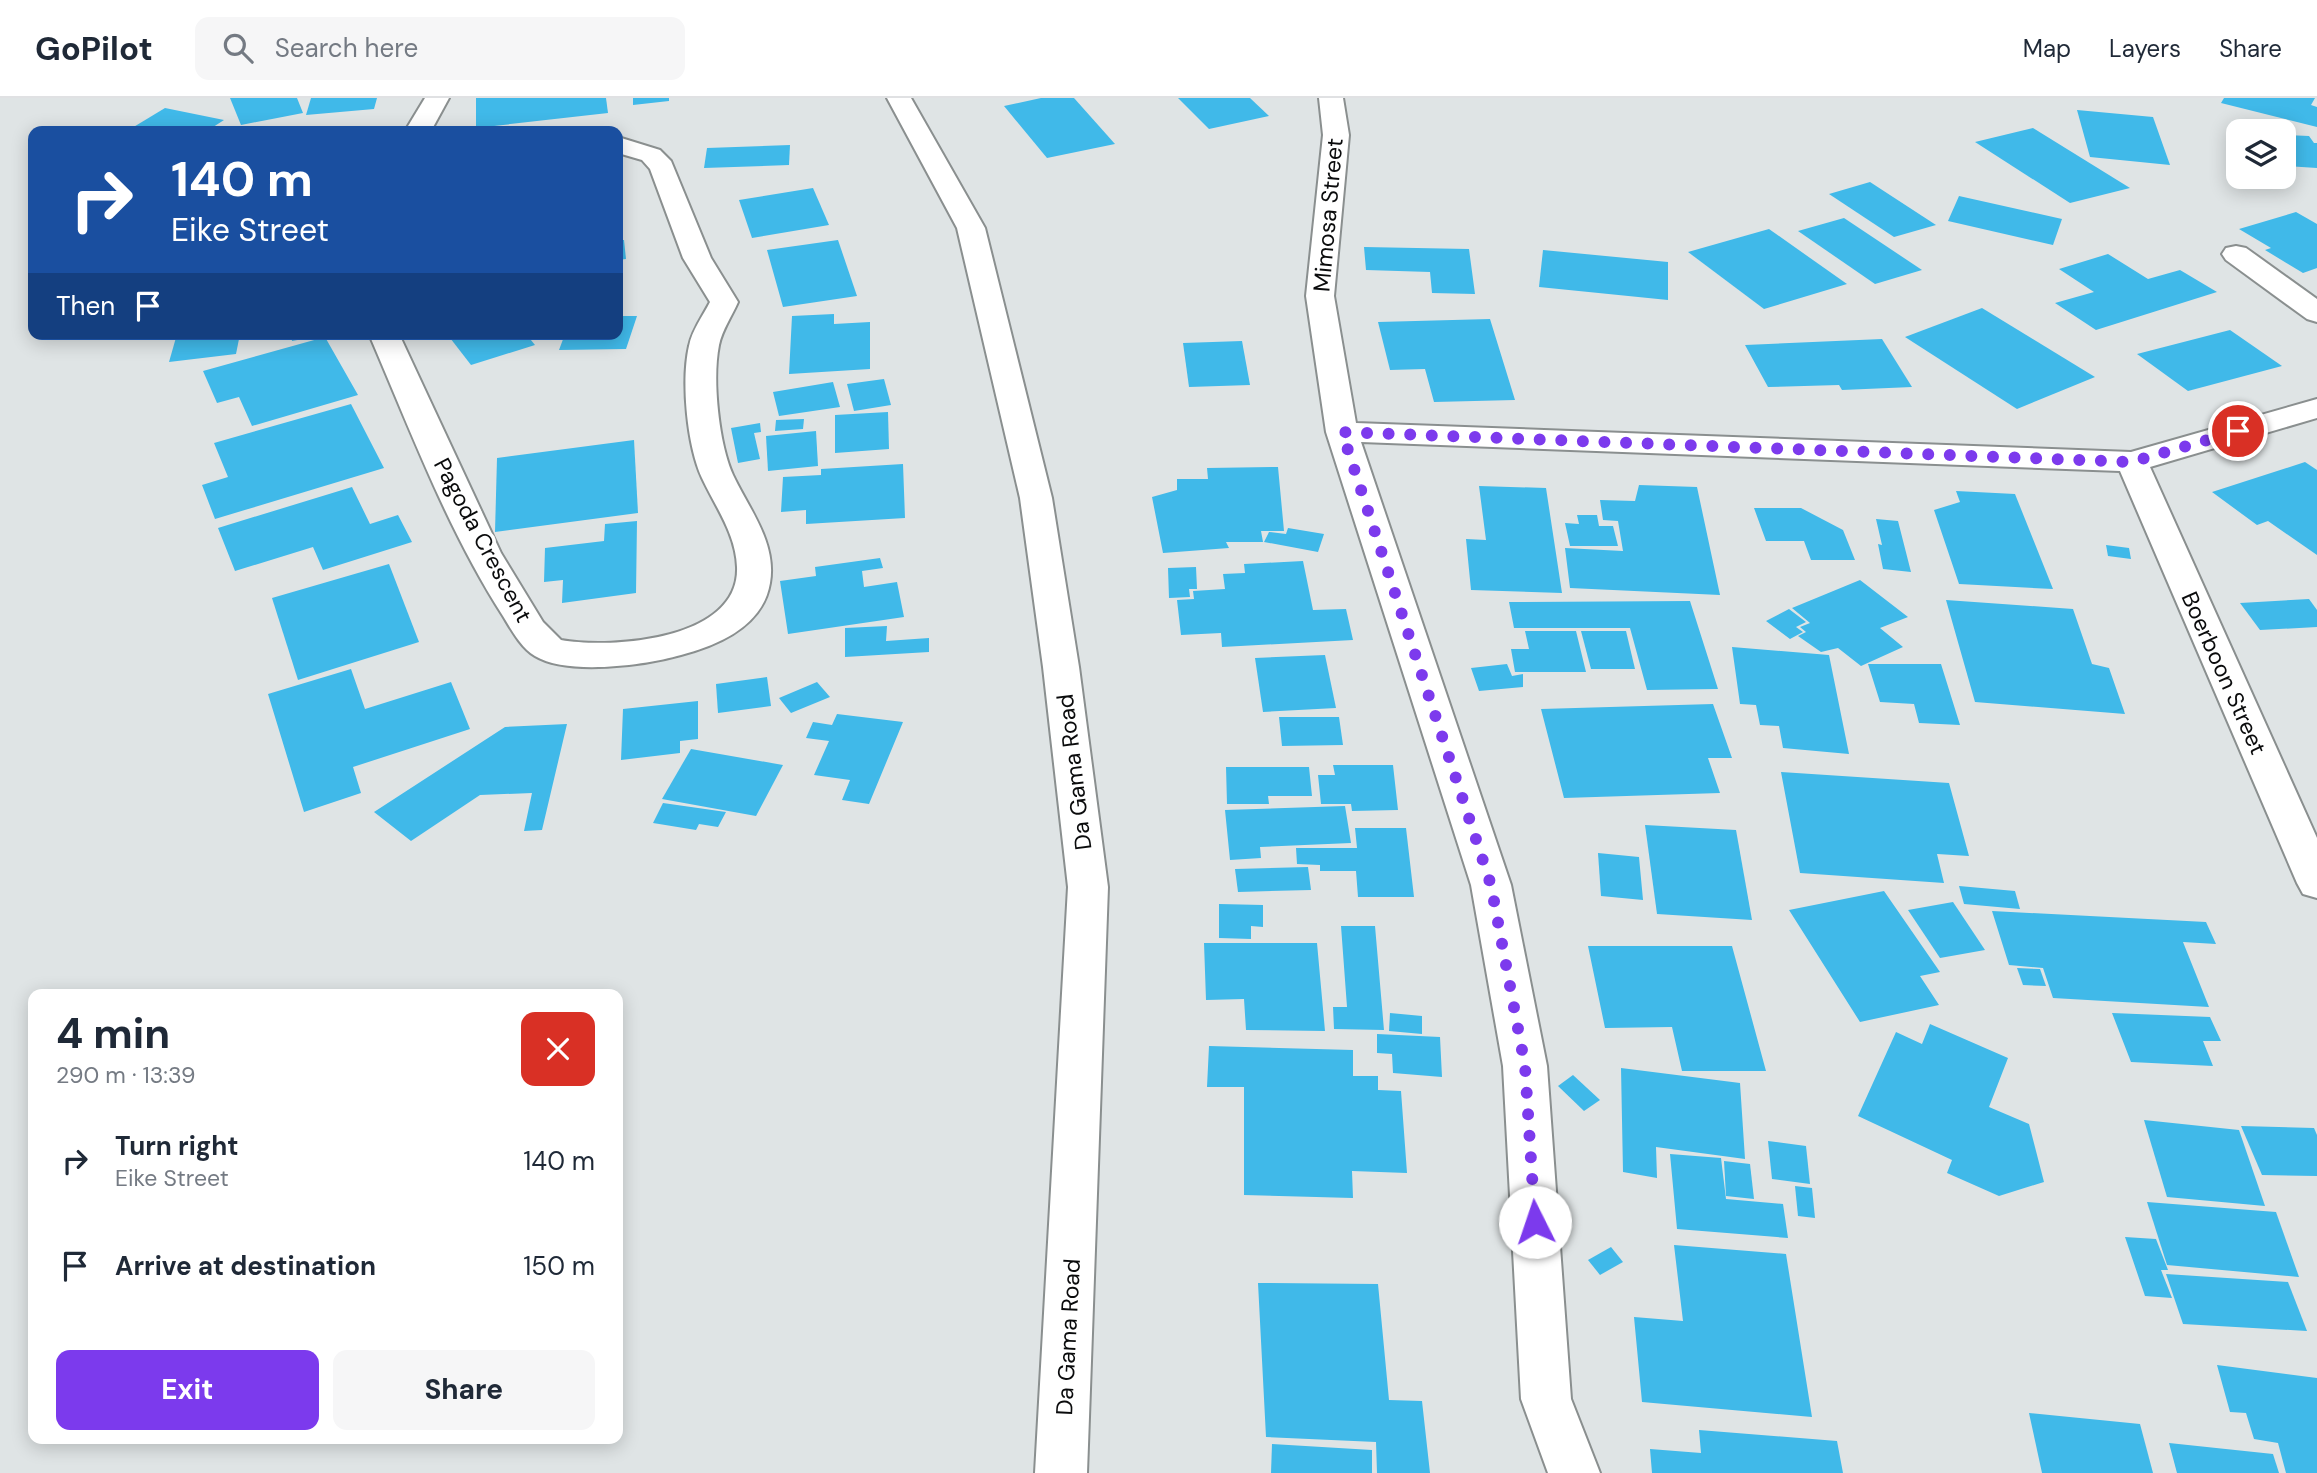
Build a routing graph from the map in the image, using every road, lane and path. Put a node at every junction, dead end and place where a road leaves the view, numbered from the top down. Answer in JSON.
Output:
{"nodes":[{"id":1,"x":437,"y":98,"type":"edge"},
{"id":2,"x":899,"y":98,"type":"edge"},
{"id":3,"x":1331,"y":98,"type":"edge"},
{"id":4,"x":421,"y":126,"type":"edge"},
{"id":5,"x":623,"y":147,"type":"edge"},
{"id":6,"x":2236,"y":254,"type":"dead end"},
{"id":7,"x":2317,"y":313,"type":"edge"},
{"id":8,"x":387,"y":340,"type":"edge"},
{"id":9,"x":2317,"y":408,"type":"edge"},
{"id":10,"x":1342,"y":432,"type":"junction"},
{"id":11,"x":2132,"y":462,"type":"junction"},
{"id":12,"x":2317,"y":883,"type":"edge"},
{"id":13,"x":1061,"y":1473,"type":"edge"},
{"id":14,"x":1574,"y":1473,"type":"edge"}],
"edges":[{"from":1,"to":4,"type":"street"},
{"from":2,"to":13,"type":"street","name":"Da Gama Road"},
{"from":3,"to":10,"type":"street","name":"Mimosa Street"},
{"from":5,"to":8,"type":"street","name":"Pagoda Crescent"},
{"from":6,"to":7,"type":"street"},
{"from":9,"to":11,"type":"street"},
{"from":10,"to":11,"type":"street"},
{"from":10,"to":14,"type":"street","name":"Mimosa Street"},
{"from":11,"to":12,"type":"street","name":"Boerboon Street"}]}
